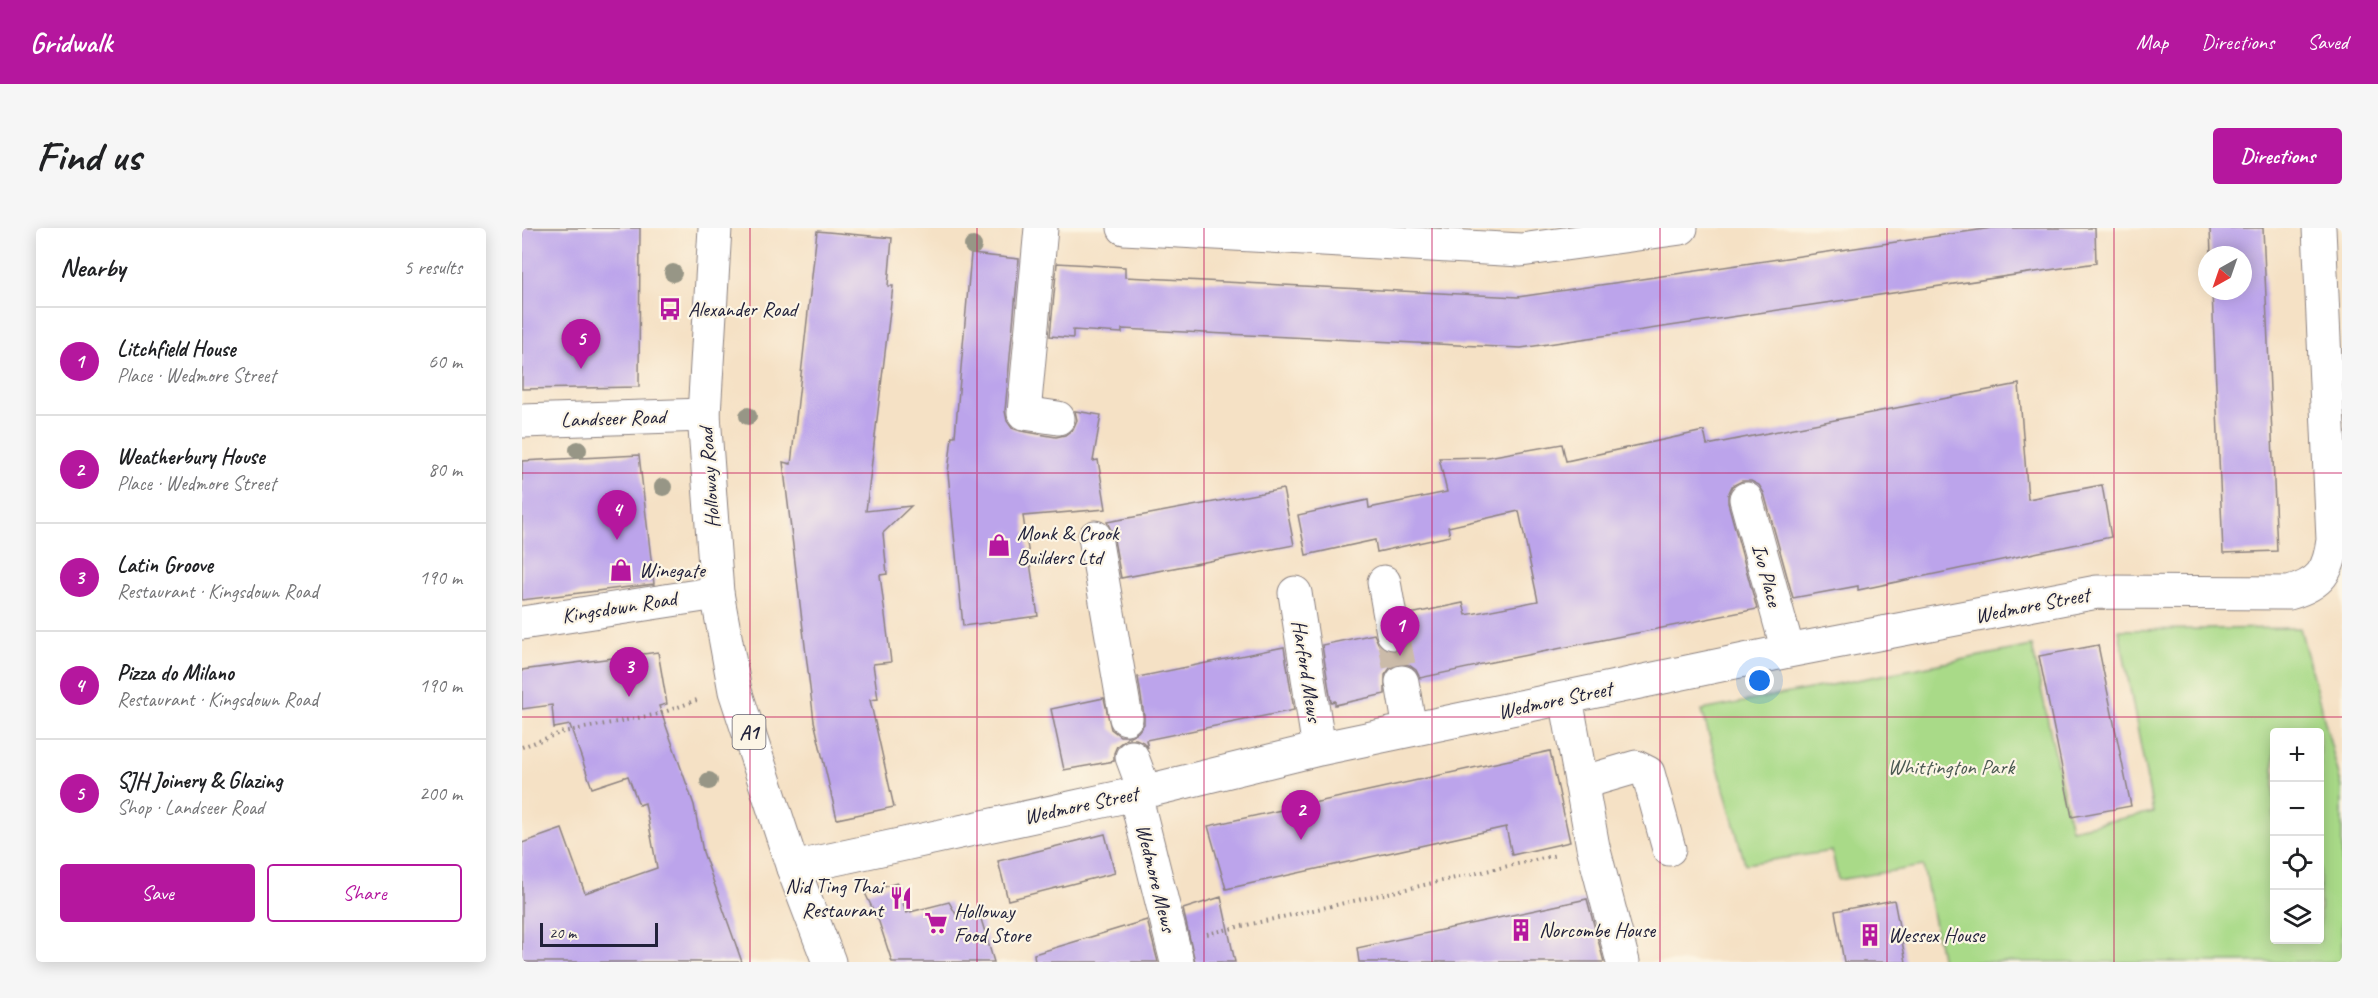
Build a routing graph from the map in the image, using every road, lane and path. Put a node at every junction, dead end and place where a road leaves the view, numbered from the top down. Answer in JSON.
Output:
{"nodes":[{"id":1,"x":715,"y":228,"type":"edge"},
{"id":2,"x":1041,"y":228,"type":"edge"},
{"id":3,"x":1124,"y":228,"type":"edge"},
{"id":4,"x":1681,"y":228,"type":"edge"},
{"id":5,"x":2319,"y":228,"type":"edge"},
{"id":6,"x":704,"y":415,"type":"junction"},
{"id":7,"x":1058,"y":418,"type":"dead end"},
{"id":8,"x":522,"y":421,"type":"edge"},
{"id":9,"x":1746,"y":499,"type":"dead end"},
{"id":10,"x":1095,"y":537,"type":"dead end"},
{"id":11,"x":1384,"y":582,"type":"dead end"},
{"id":12,"x":717,"y":593,"type":"junction"},
{"id":13,"x":1295,"y":593,"type":"dead end"},
{"id":14,"x":522,"y":623,"type":"edge"},
{"id":15,"x":1393,"y":633,"type":"tunnel mouth"},
{"id":16,"x":1788,"y":651,"type":"junction"},
{"id":17,"x":1402,"y":682,"type":"tunnel mouth"},
{"id":18,"x":1566,"y":698,"type":"junction"},
{"id":19,"x":697,"y":700,"type":"dead end"},
{"id":20,"x":1126,"y":718,"type":"dead end"},
{"id":21,"x":1410,"y":730,"type":"junction"},
{"id":22,"x":522,"y":747,"type":"edge"},
{"id":23,"x":1320,"y":749,"type":"junction"},
{"id":24,"x":1132,"y":757,"type":"dead end"},
{"id":25,"x":1581,"y":783,"type":"junction"},
{"id":26,"x":1140,"y":793,"type":"junction"},
{"id":27,"x":1593,"y":847,"type":"junction"},
{"id":28,"x":1669,"y":849,"type":"dead end"},
{"id":29,"x":793,"y":868,"type":"junction"},
{"id":30,"x":1174,"y":952,"type":"edge"},
{"id":31,"x":829,"y":962,"type":"edge"},
{"id":32,"x":1623,"y":962,"type":"edge"}],
"edges":[{"from":1,"to":6,"type":"main road","name":"Holloway Road","number":"A1"},
{"from":2,"to":7,"type":"main road"},
{"from":3,"to":4,"type":"main road"},
{"from":5,"to":16,"type":"main road","name":"Wedmore Street"},
{"from":6,"to":8,"type":"main road","name":"Landseer Road"},
{"from":6,"to":12,"type":"main road","name":"Holloway Road","number":"A1"},
{"from":9,"to":16,"type":"main road","name":"Ivo Place"},
{"from":10,"to":20,"type":"main road"},
{"from":11,"to":15,"type":"main road"},
{"from":12,"to":14,"type":"main road","name":"Kingsdown Road"},
{"from":12,"to":29,"type":"main road","name":"Holloway Road","number":"A1"},
{"from":13,"to":23,"type":"main road","name":"Harford Mews"},
{"from":16,"to":18,"type":"main road","name":"Wedmore Street"},
{"from":17,"to":21,"type":"main road"},
{"from":18,"to":21,"type":"main road","name":"Wedmore Street"},
{"from":18,"to":25,"type":"main road"},
{"from":19,"to":22,"type":"path"},
{"from":21,"to":23,"type":"main road","name":"Wedmore Street"},
{"from":23,"to":26,"type":"main road","name":"Wedmore Street"},
{"from":24,"to":26,"type":"main road","name":"Wedmore Mews"},
{"from":25,"to":27,"type":"main road"},
{"from":25,"to":28,"type":"main road"},
{"from":26,"to":29,"type":"main road","name":"Wedmore Street"},
{"from":26,"to":30,"type":"main road","name":"Wedmore Mews"},
{"from":27,"to":30,"type":"path"},
{"from":27,"to":32,"type":"main road"},
{"from":29,"to":31,"type":"main road","name":"Holloway Road","number":"A1"}]}
